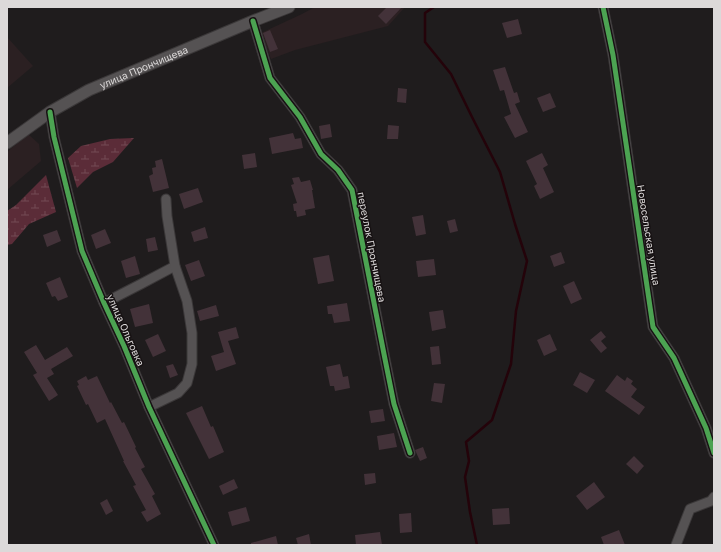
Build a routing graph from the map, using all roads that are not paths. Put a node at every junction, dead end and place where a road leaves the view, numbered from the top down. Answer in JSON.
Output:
{"nodes":[{"id":1,"x":289,"y":7,"type":"edge"},
{"id":2,"x":603,"y":7,"type":"edge"},
{"id":3,"x":253,"y":21,"type":"junction"},
{"id":4,"x":50,"y":112,"type":"junction"},
{"id":5,"x":7,"y":143,"type":"edge"},
{"id":6,"x":166,"y":199,"type":"dead end"},
{"id":7,"x":175,"y":266,"type":"junction"},
{"id":8,"x":104,"y":303,"type":"junction"},
{"id":9,"x":149,"y":407,"type":"junction"},
{"id":10,"x":410,"y":453,"type":"dead end"},
{"id":11,"x":714,"y":453,"type":"edge"},
{"id":12,"x":714,"y":497,"type":"edge"},
{"id":13,"x":214,"y":545,"type":"edge"},
{"id":14,"x":676,"y":545,"type":"edge"}],
"edges":[{"from":1,"to":3,"type":"street","name":"улица Прончищева"},
{"from":2,"to":11,"type":"street","name":"Новосельская улица"},
{"from":3,"to":4,"type":"street","name":"улица Прончищева"},
{"from":3,"to":10,"type":"street","name":"переулок Прончищева"},
{"from":4,"to":5,"type":"street","name":"улица Прончищева"},
{"from":4,"to":8,"type":"street","name":"улица Ольговка"},
{"from":6,"to":7,"type":"street"},
{"from":7,"to":8,"type":"street"},
{"from":7,"to":9,"type":"street"},
{"from":8,"to":9,"type":"street","name":"улица Ольговка"},
{"from":9,"to":13,"type":"street","name":"улица Ольговка"},
{"from":12,"to":14,"type":"street"}]}
